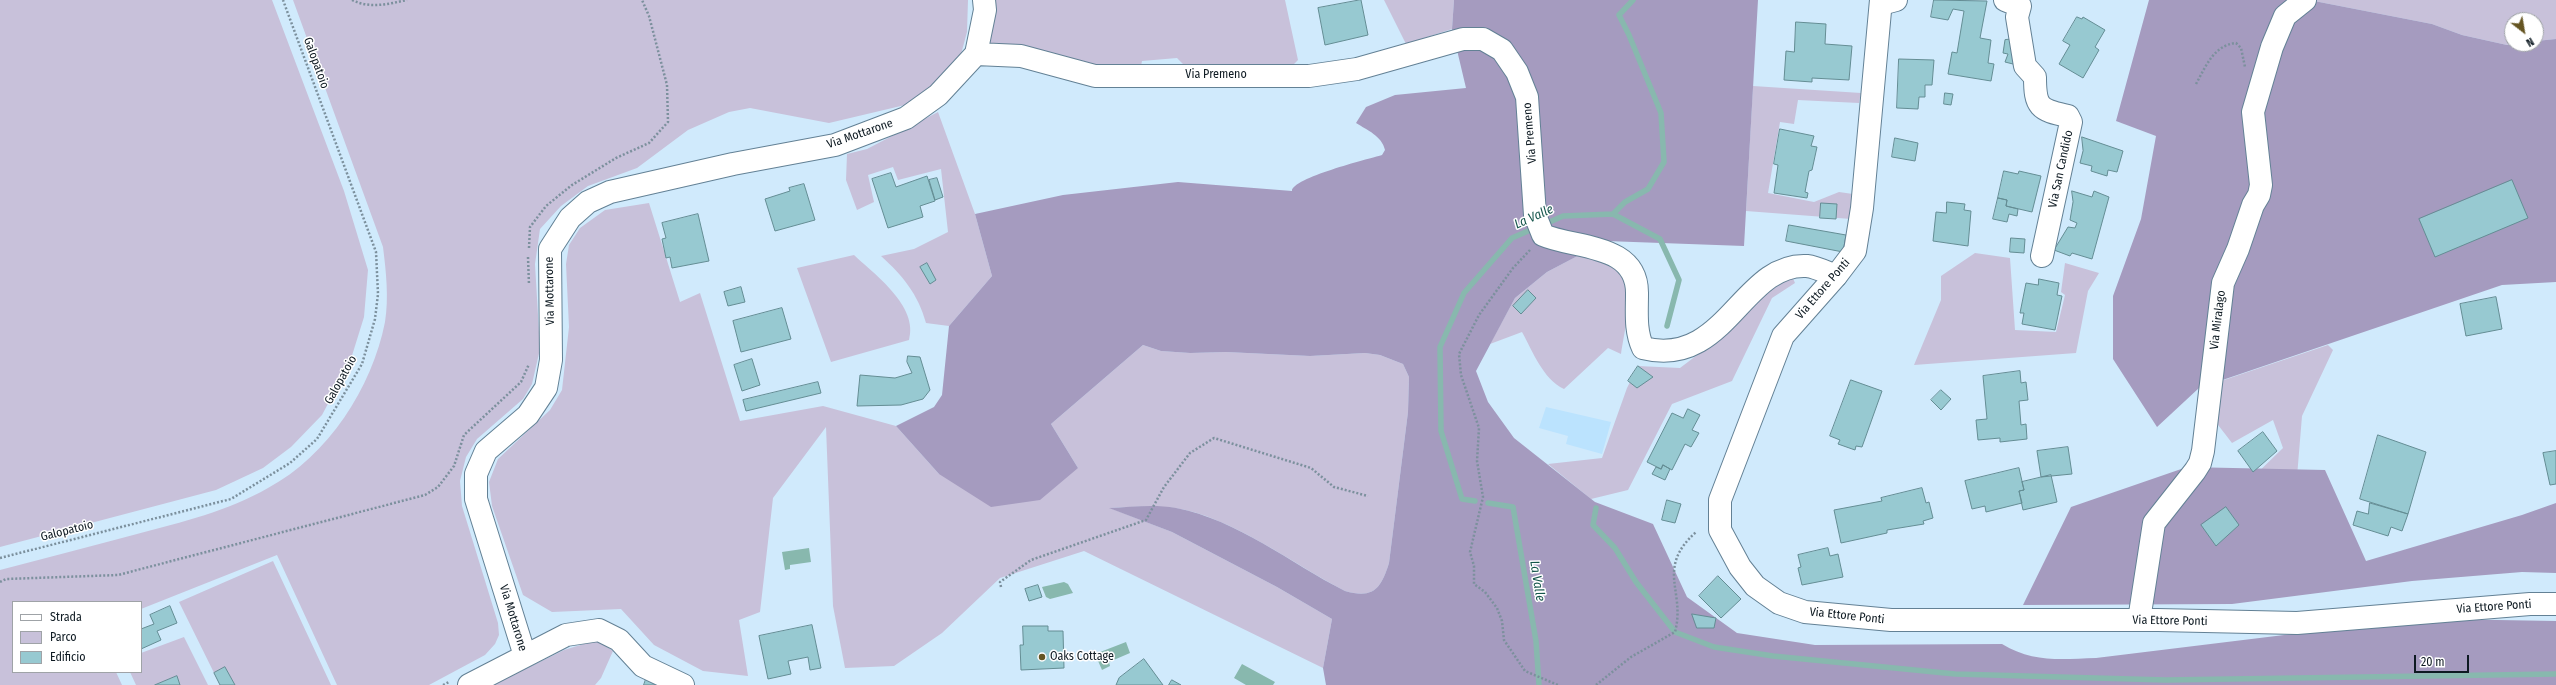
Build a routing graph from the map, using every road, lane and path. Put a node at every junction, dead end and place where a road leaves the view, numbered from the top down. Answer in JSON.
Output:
{"nodes":[{"id":1,"x":283,"y":0,"type":"edge"},
{"id":2,"x":352,"y":0,"type":"edge"},
{"id":3,"x":407,"y":0,"type":"edge"},
{"id":4,"x":642,"y":0,"type":"edge"},
{"id":5,"x":984,"y":0,"type":"edge"},
{"id":6,"x":2004,"y":0,"type":"edge"},
{"id":7,"x":2304,"y":0,"type":"edge"},
{"id":8,"x":1886,"y":2,"type":"edge"},
{"id":9,"x":976,"y":54,"type":"junction"},
{"id":10,"x":2246,"y":71,"type":"dead end"},
{"id":11,"x":2196,"y":84,"type":"dead end"},
{"id":12,"x":1544,"y":232,"type":"junction"},
{"id":13,"x":2042,"y":256,"type":"dead end"},
{"id":14,"x":1836,"y":276,"type":"junction"},
{"id":15,"x":529,"y":289,"type":"dead end"},
{"id":16,"x":530,"y":362,"type":"dead end"},
{"id":17,"x":1368,"y":496,"type":"dead end"},
{"id":18,"x":1696,"y":532,"type":"dead end"},
{"id":19,"x":0,"y":558,"type":"edge"},
{"id":20,"x":0,"y":582,"type":"edge"},
{"id":21,"x":1001,"y":588,"type":"dead end"},
{"id":22,"x":2556,"y":604,"type":"edge"},
{"id":23,"x":2139,"y":620,"type":"junction"},
{"id":24,"x":525,"y":656,"type":"junction"},
{"id":25,"x":469,"y":685,"type":"edge"},
{"id":26,"x":683,"y":685,"type":"edge"},
{"id":27,"x":1558,"y":685,"type":"edge"},
{"id":28,"x":1596,"y":685,"type":"edge"}],
"edges":[{"from":1,"to":19,"type":"path","name":"Galopatoio"},
{"from":2,"to":3,"type":"path"},
{"from":4,"to":15,"type":"path"},
{"from":5,"to":9,"type":"street"},
{"from":6,"to":13,"type":"street","name":"Via San Candido"},
{"from":7,"to":23,"type":"street","name":"Via Miralago"},
{"from":8,"to":14,"type":"street","name":"Via Ettore Ponti"},
{"from":9,"to":12,"type":"street","name":"Via Premeno"},
{"from":9,"to":24,"type":"street","name":"Via Mottarone"},
{"from":10,"to":11,"type":"path"},
{"from":12,"to":14,"type":"street"},
{"from":12,"to":27,"type":"path"},
{"from":14,"to":23,"type":"street","name":"Via Ettore Ponti"},
{"from":16,"to":20,"type":"path"},
{"from":17,"to":21,"type":"path"},
{"from":18,"to":28,"type":"path"},
{"from":22,"to":23,"type":"street","name":"Via Ettore Ponti"},
{"from":24,"to":25,"type":"street","name":"Via Mottarone"},
{"from":24,"to":26,"type":"street"}]}
